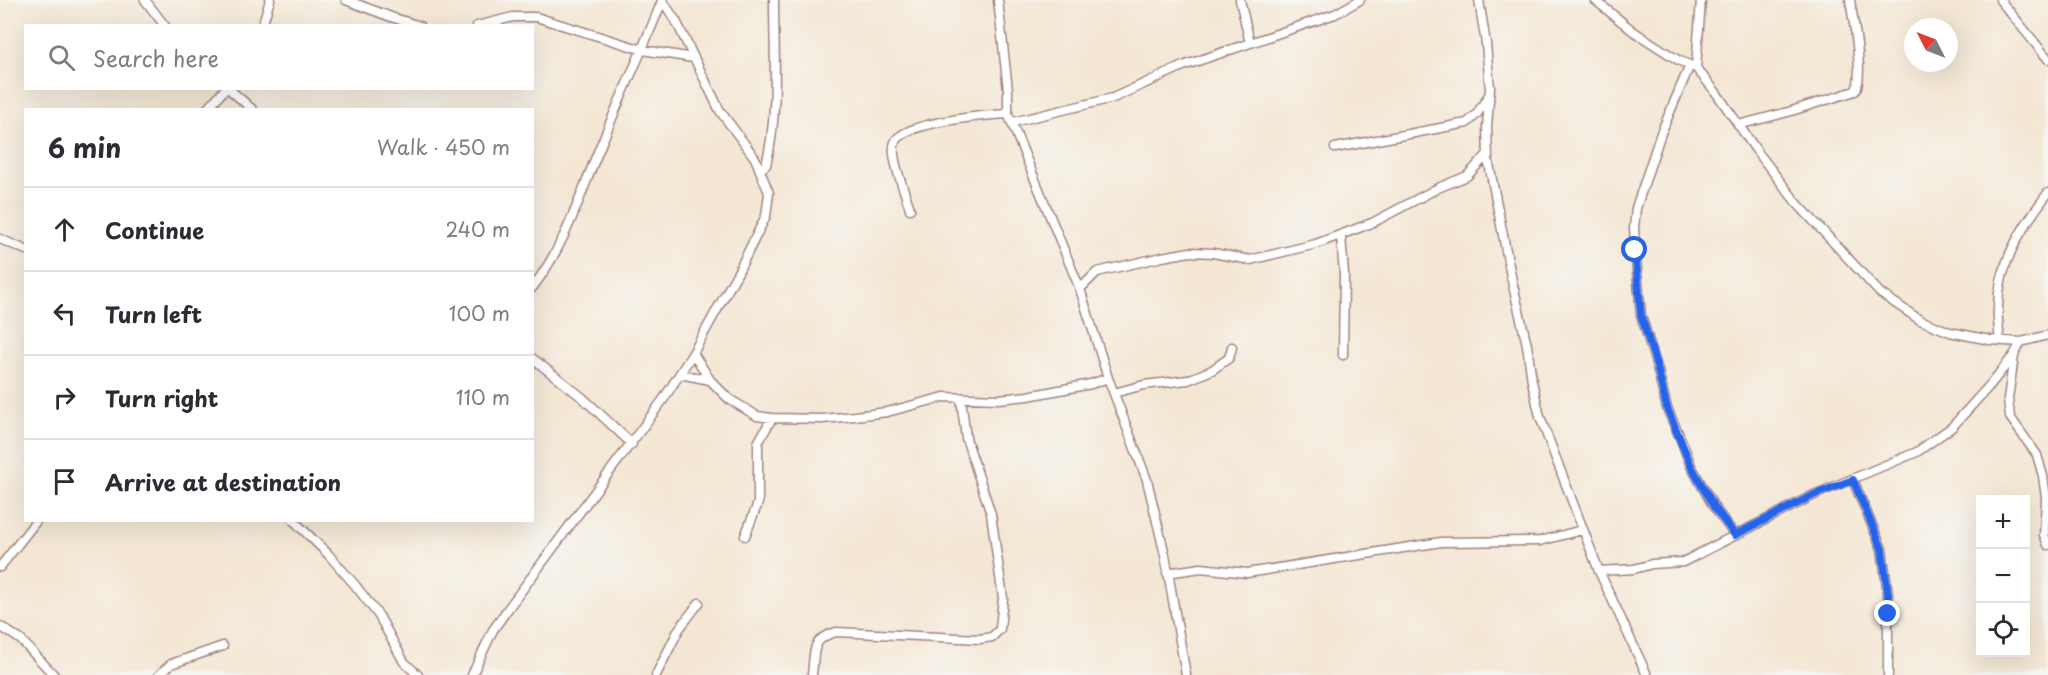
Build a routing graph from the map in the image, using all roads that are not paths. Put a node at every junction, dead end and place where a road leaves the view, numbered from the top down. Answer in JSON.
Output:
{"nodes":[{"id":1,"x":146,"y":0,"type":"edge"},
{"id":2,"x":270,"y":0,"type":"edge"},
{"id":3,"x":346,"y":0,"type":"edge"},
{"id":4,"x":662,"y":0,"type":"edge"},
{"id":5,"x":774,"y":0,"type":"edge"},
{"id":6,"x":998,"y":0,"type":"edge"},
{"id":7,"x":1240,"y":0,"type":"edge"},
{"id":8,"x":1360,"y":0,"type":"edge"},
{"id":9,"x":1479,"y":0,"type":"edge"},
{"id":10,"x":1595,"y":0,"type":"edge"},
{"id":11,"x":1701,"y":0,"type":"edge"},
{"id":12,"x":1850,"y":0,"type":"edge"},
{"id":13,"x":2000,"y":0,"type":"edge"},
{"id":14,"x":164,"y":24,"type":"edge"},
{"id":15,"x":263,"y":24,"type":"edge"},
{"id":16,"x":414,"y":24,"type":"edge"},
{"id":17,"x":485,"y":24,"type":"edge"},
{"id":18,"x":1250,"y":43,"type":"junction"},
{"id":19,"x":642,"y":50,"type":"junction"},
{"id":20,"x":693,"y":58,"type":"junction"},
{"id":21,"x":2048,"y":59,"type":"edge"},
{"id":22,"x":1693,"y":67,"type":"junction"},
{"id":23,"x":225,"y":90,"type":"edge"},
{"id":24,"x":229,"y":90,"type":"edge"},
{"id":25,"x":1489,"y":95,"type":"junction"},
{"id":26,"x":208,"y":108,"type":"edge"},
{"id":27,"x":251,"y":108,"type":"edge"},
{"id":28,"x":1008,"y":114,"type":"junction"},
{"id":29,"x":1013,"y":122,"type":"junction"},
{"id":30,"x":1738,"y":125,"type":"junction"},
{"id":31,"x":1335,"y":148,"type":"dead end"},
{"id":32,"x":1488,"y":154,"type":"junction"},
{"id":33,"x":760,"y":170,"type":"junction"},
{"id":34,"x":2048,"y":194,"type":"edge"},
{"id":35,"x":910,"y":209,"type":"dead end"},
{"id":36,"x":1341,"y":236,"type":"junction"},
{"id":37,"x":0,"y":239,"type":"edge"},
{"id":38,"x":24,"y":249,"type":"edge"},
{"id":39,"x":534,"y":286,"type":"edge"},
{"id":40,"x":1080,"y":289,"type":"junction"},
{"id":41,"x":2048,"y":335,"type":"edge"},
{"id":42,"x":2000,"y":341,"type":"junction"},
{"id":43,"x":2021,"y":342,"type":"junction"},
{"id":44,"x":1232,"y":348,"type":"dead end"},
{"id":45,"x":693,"y":353,"type":"junction"},
{"id":46,"x":2014,"y":355,"type":"junction"},
{"id":47,"x":1343,"y":356,"type":"dead end"},
{"id":48,"x":534,"y":360,"type":"edge"},
{"id":49,"x":680,"y":374,"type":"junction"},
{"id":50,"x":1108,"y":378,"type":"junction"},
{"id":51,"x":710,"y":380,"type":"junction"},
{"id":52,"x":1114,"y":393,"type":"junction"},
{"id":53,"x":961,"y":399,"type":"junction"},
{"id":54,"x":772,"y":418,"type":"junction"},
{"id":55,"x":632,"y":444,"type":"junction"},
{"id":56,"x":1853,"y":480,"type":"junction"},
{"id":57,"x":35,"y":522,"type":"edge"},
{"id":58,"x":295,"y":522,"type":"edge"},
{"id":59,"x":1582,"y":530,"type":"junction"},
{"id":60,"x":1735,"y":535,"type":"junction"},
{"id":61,"x":745,"y":536,"type":"dead end"},
{"id":62,"x":2048,"y":545,"type":"edge"},
{"id":63,"x":0,"y":567,"type":"edge"},
{"id":64,"x":1599,"y":571,"type":"junction"},
{"id":65,"x":1167,"y":573,"type":"junction"},
{"id":66,"x":699,"y":603,"type":"dead end"},
{"id":67,"x":0,"y":626,"type":"edge"},
{"id":68,"x":223,"y":646,"type":"dead end"},
{"id":69,"x":54,"y":675,"type":"edge"},
{"id":70,"x":159,"y":675,"type":"edge"},
{"id":71,"x":417,"y":675,"type":"edge"},
{"id":72,"x":472,"y":675,"type":"edge"},
{"id":73,"x":656,"y":675,"type":"edge"},
{"id":74,"x":812,"y":675,"type":"edge"},
{"id":75,"x":1186,"y":675,"type":"edge"},
{"id":76,"x":1647,"y":675,"type":"edge"},
{"id":77,"x":1888,"y":675,"type":"edge"}],
"edges":[{"from":1,"to":14,"type":"street"},
{"from":2,"to":15,"type":"street"},
{"from":3,"to":16,"type":"street"},
{"from":4,"to":19,"type":"street"},
{"from":4,"to":20,"type":"street"},
{"from":5,"to":33,"type":"street"},
{"from":6,"to":28,"type":"street"},
{"from":7,"to":18,"type":"street"},
{"from":8,"to":18,"type":"street"},
{"from":9,"to":25,"type":"street"},
{"from":10,"to":22,"type":"street"},
{"from":11,"to":22,"type":"street"},
{"from":12,"to":30,"type":"street"},
{"from":13,"to":21,"type":"street"},
{"from":17,"to":19,"type":"street"},
{"from":18,"to":29,"type":"street"},
{"from":19,"to":20,"type":"street"},
{"from":19,"to":39,"type":"street"},
{"from":20,"to":33,"type":"street"},
{"from":22,"to":30,"type":"street"},
{"from":22,"to":60,"type":"street"},
{"from":23,"to":26,"type":"street"},
{"from":24,"to":27,"type":"street"},
{"from":25,"to":31,"type":"street"},
{"from":25,"to":32,"type":"street"},
{"from":28,"to":29,"type":"street"},
{"from":28,"to":35,"type":"street"},
{"from":29,"to":40,"type":"street"},
{"from":30,"to":42,"type":"street"},
{"from":32,"to":36,"type":"street"},
{"from":32,"to":59,"type":"street"},
{"from":33,"to":45,"type":"street"},
{"from":34,"to":42,"type":"street"},
{"from":36,"to":40,"type":"street"},
{"from":36,"to":47,"type":"street"},
{"from":37,"to":38,"type":"street"},
{"from":40,"to":50,"type":"street"},
{"from":41,"to":43,"type":"street"},
{"from":42,"to":43,"type":"street"},
{"from":43,"to":46,"type":"street"},
{"from":44,"to":52,"type":"street"},
{"from":45,"to":49,"type":"street"},
{"from":45,"to":51,"type":"street"},
{"from":46,"to":56,"type":"street"},
{"from":46,"to":62,"type":"street"},
{"from":48,"to":55,"type":"street"},
{"from":49,"to":51,"type":"street"},
{"from":49,"to":55,"type":"street"},
{"from":50,"to":52,"type":"street"},
{"from":50,"to":53,"type":"street"},
{"from":51,"to":54,"type":"street"},
{"from":52,"to":65,"type":"street"},
{"from":53,"to":54,"type":"street"},
{"from":53,"to":74,"type":"street"},
{"from":54,"to":61,"type":"street"},
{"from":55,"to":72,"type":"street"},
{"from":56,"to":60,"type":"street"},
{"from":56,"to":77,"type":"street"},
{"from":57,"to":63,"type":"street"},
{"from":58,"to":71,"type":"street"},
{"from":59,"to":64,"type":"street"},
{"from":59,"to":65,"type":"street"},
{"from":60,"to":64,"type":"street"},
{"from":64,"to":76,"type":"street"},
{"from":65,"to":75,"type":"street"},
{"from":66,"to":73,"type":"street"},
{"from":67,"to":69,"type":"street"},
{"from":68,"to":70,"type":"street"}]}
